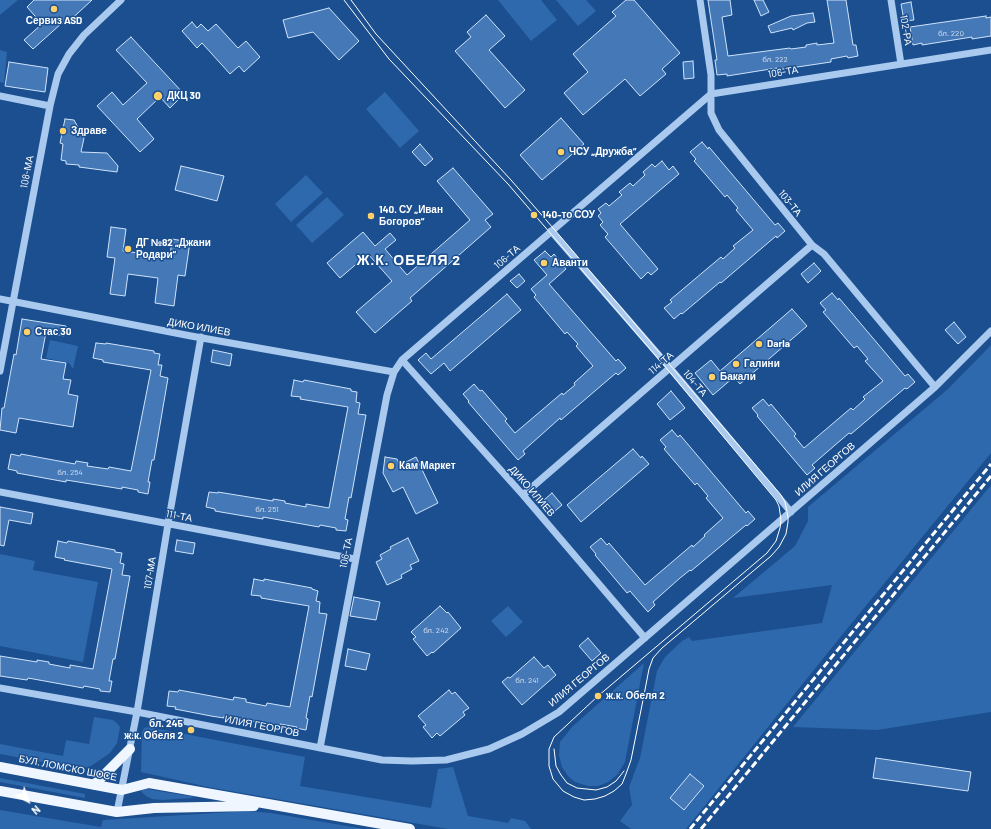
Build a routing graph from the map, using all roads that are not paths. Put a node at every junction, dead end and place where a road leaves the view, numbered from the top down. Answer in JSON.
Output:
{"nodes":[{"id":1,"x":121,"y":0,"type":"edge"},
{"id":2,"x":700,"y":0,"type":"edge"},
{"id":3,"x":891,"y":0,"type":"edge"},
{"id":4,"x":991,"y":50,"type":"edge"},
{"id":5,"x":901,"y":64,"type":"junction"},
{"id":6,"x":711,"y":94,"type":"junction"},
{"id":7,"x":0,"y":96,"type":"edge"},
{"id":8,"x":50,"y":106,"type":"junction"},
{"id":9,"x":551,"y":231,"type":"junction"},
{"id":10,"x":812,"y":246,"type":"junction"},
{"id":11,"x":0,"y":299,"type":"edge"},
{"id":12,"x":13,"y":301,"type":"junction"},
{"id":13,"x":991,"y":331,"type":"edge"},
{"id":14,"x":201,"y":338,"type":"junction"},
{"id":15,"x":402,"y":360,"type":"junction"},
{"id":16,"x":670,"y":368,"type":"junction"},
{"id":17,"x":0,"y":371,"type":"edge"},
{"id":18,"x":394,"y":372,"type":"junction"},
{"id":19,"x":935,"y":387,"type":"junction"},
{"id":20,"x":0,"y":492,"type":"edge"},
{"id":21,"x":523,"y":495,"type":"junction"},
{"id":22,"x":790,"y":512,"type":"junction"},
{"id":23,"x":168,"y":524,"type":"junction"},
{"id":24,"x":355,"y":559,"type":"junction"},
{"id":25,"x":645,"y":638,"type":"junction"},
{"id":26,"x":0,"y":688,"type":"edge"},
{"id":27,"x":137,"y":712,"type":"junction"},
{"id":28,"x":320,"y":748,"type":"junction"},
{"id":29,"x":130,"y":749,"type":"junction"},
{"id":30,"x":0,"y":767,"type":"edge"},
{"id":31,"x":94,"y":785,"type":"junction"},
{"id":32,"x":122,"y":790,"type":"junction"},
{"id":33,"x":0,"y":791,"type":"edge"},
{"id":34,"x":272,"y":805,"type":"junction"},
{"id":35,"x":117,"y":812,"type":"junction"},
{"id":36,"x":410,"y":829,"type":"edge"}],
"edges":[{"from":1,"to":8,"type":"street","name":"108-МА"},
{"from":2,"to":6,"type":"street","name":"103-ТА"},
{"from":3,"to":5,"type":"street","name":"102-РА"},
{"from":4,"to":5,"type":"street","name":"106-ТА"},
{"from":5,"to":6,"type":"street","name":"106-ТА"},
{"from":6,"to":9,"type":"street","name":"106-ТА"},
{"from":6,"to":10,"type":"street","name":"103-ТА"},
{"from":7,"to":8,"type":"street"},
{"from":8,"to":12,"type":"street","name":"108-МА"},
{"from":9,"to":15,"type":"street","name":"106-ТА"},
{"from":9,"to":16,"type":"street","name":"104-ТА"},
{"from":10,"to":16,"type":"street","name":"114-ТА"},
{"from":10,"to":19,"type":"street","name":"103-ТА"},
{"from":11,"to":12,"type":"street","name":"ДИКО ИЛИЕВ"},
{"from":12,"to":14,"type":"street","name":"ДИКО ИЛИЕВ"},
{"from":12,"to":17,"type":"street","name":"108-МА"},
{"from":13,"to":19,"type":"street","name":"ИЛИЯ ГЕОРГОВ"},
{"from":14,"to":18,"type":"street","name":"ДИКО ИЛИЕВ"},
{"from":14,"to":23,"type":"street","name":"107-МА"},
{"from":15,"to":18,"type":"street","name":"106-ТА"},
{"from":15,"to":21,"type":"street","name":"ДИКО ИЛИЕВ"},
{"from":16,"to":21,"type":"street","name":"114-ТА"},
{"from":16,"to":22,"type":"street","name":"104-ТА"},
{"from":18,"to":24,"type":"street","name":"106-ТА"},
{"from":19,"to":22,"type":"street","name":"ИЛИЯ ГЕОРГОВ"},
{"from":20,"to":23,"type":"street","name":"111-ТА"},
{"from":21,"to":25,"type":"street","name":"ДИКО ИЛИЕВ"},
{"from":22,"to":25,"type":"street","name":"ИЛИЯ ГЕОРГОВ"},
{"from":23,"to":24,"type":"street","name":"111-ТА"},
{"from":23,"to":27,"type":"street","name":"107-МА"},
{"from":24,"to":28,"type":"street","name":"106-ТА"},
{"from":25,"to":28,"type":"street","name":"ИЛИЯ ГЕОРГОВ"},
{"from":26,"to":27,"type":"street","name":"ИЛИЯ ГЕОРГОВ"},
{"from":27,"to":28,"type":"street","name":"ИЛИЯ ГЕОРГОВ"},
{"from":27,"to":29,"type":"street","name":"107-МА"},
{"from":29,"to":31,"type":"main road"},
{"from":29,"to":32,"type":"street","name":"107-МА"},
{"from":30,"to":31,"type":"main road","name":"БУЛ. ЛОМСКО ШОСЕ"},
{"from":31,"to":32,"type":"main road","name":"БУЛ. ЛОМСКО ШОСЕ"},
{"from":32,"to":34,"type":"main road","name":"БУЛ. ЛОМСКО ШОСЕ"},
{"from":32,"to":35,"type":"street","name":"107-МА"},
{"from":33,"to":35,"type":"main road","name":"БУЛ. ЛОМСКО ШОСЕ"},
{"from":34,"to":35,"type":"main road","name":"БУЛ. ЛОМСКО ШОСЕ"},
{"from":34,"to":36,"type":"main road","name":"БУЛ. ЛОМСКО ШОСЕ"}]}
